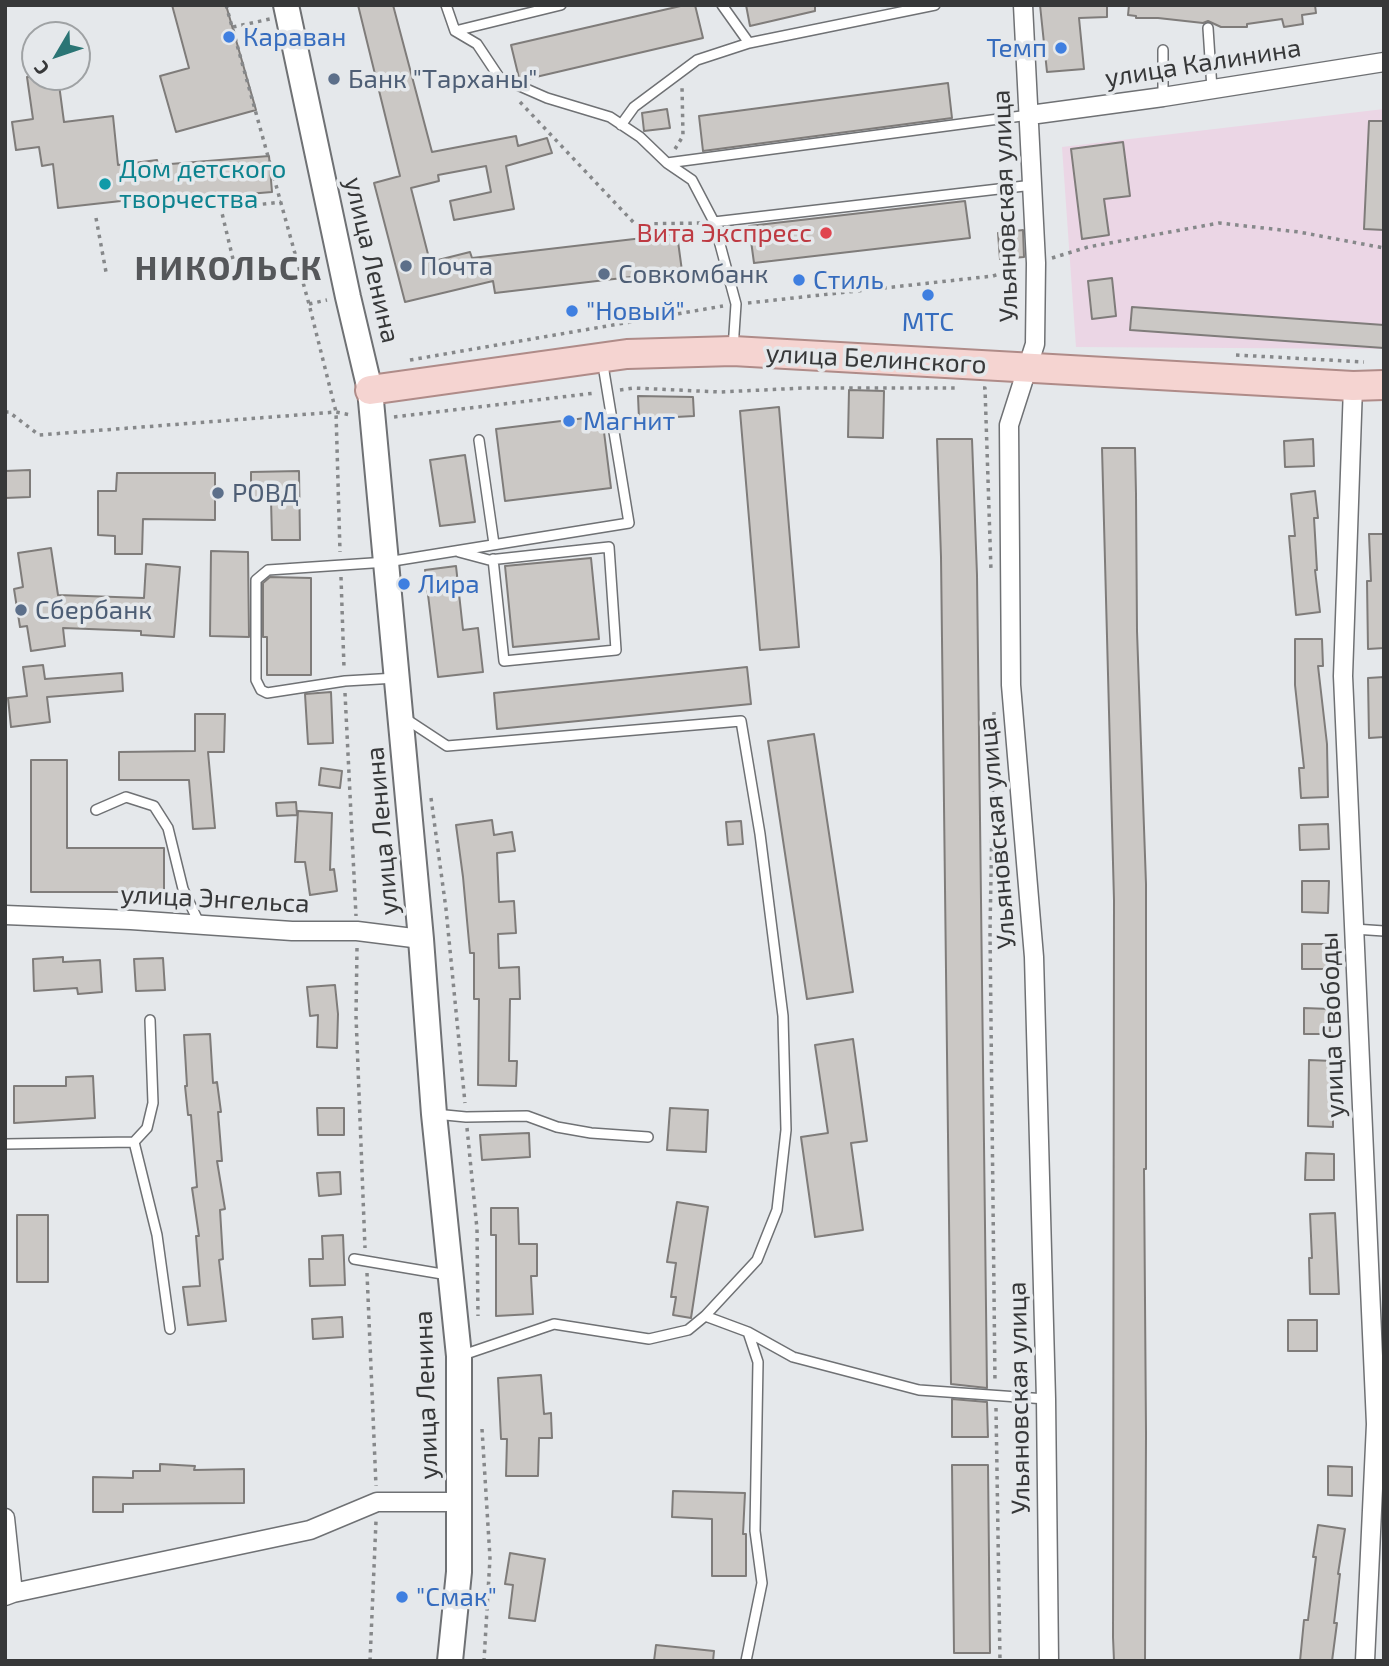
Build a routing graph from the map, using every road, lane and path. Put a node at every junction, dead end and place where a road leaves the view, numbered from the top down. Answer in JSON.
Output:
{"nodes":[{"id":1,"x":226,"y":5,"type":"edge"},
{"id":2,"x":286,"y":5,"type":"edge"},
{"id":3,"x":446,"y":5,"type":"edge"},
{"id":4,"x":561,"y":5,"type":"edge"},
{"id":5,"x":722,"y":5,"type":"edge"},
{"id":6,"x":935,"y":5,"type":"edge"},
{"id":7,"x":1023,"y":5,"type":"edge"},
{"id":8,"x":1208,"y":29,"type":"dead end"},
{"id":9,"x":455,"y":31,"type":"junction"},
{"id":10,"x":749,"y":43,"type":"junction"},
{"id":11,"x":1163,"y":50,"type":"dead end"},
{"id":12,"x":1384,"y":62,"type":"edge"},
{"id":13,"x":682,"y":71,"type":"junction"},
{"id":14,"x":499,"y":77,"type":"junction"},
{"id":15,"x":1212,"y":89,"type":"junction"},
{"id":16,"x":1163,"y":97,"type":"junction"},
{"id":17,"x":1030,"y":115,"type":"junction"},
{"id":18,"x":621,"y":125,"type":"junction"},
{"id":19,"x":667,"y":163,"type":"junction"},
{"id":20,"x":1033,"y":185,"type":"junction"},
{"id":21,"x":281,"y":202,"type":"junction"},
{"id":22,"x":96,"y":218,"type":"dead end"},
{"id":23,"x":714,"y":222,"type":"junction"},
{"id":24,"x":1384,"y":248,"type":"edge"},
{"id":25,"x":233,"y":259,"type":"dead end"},
{"id":26,"x":1036,"y":263,"type":"junction"},
{"id":27,"x":106,"y":272,"type":"dead end"},
{"id":28,"x":736,"y":304,"type":"junction"},
{"id":29,"x":733,"y":351,"type":"junction"},
{"id":30,"x":602,"y":358,"type":"junction"},
{"id":31,"x":408,"y":360,"type":"dead end"},
{"id":32,"x":1028,"y":368,"type":"junction"},
{"id":33,"x":1384,"y":385,"type":"edge"},
{"id":34,"x":1353,"y":386,"type":"junction"},
{"id":35,"x":957,"y":388,"type":"dead end"},
{"id":36,"x":971,"y":388,"type":"dead end"},
{"id":37,"x":607,"y":391,"type":"junction"},
{"id":38,"x":377,"y":409,"type":"junction"},
{"id":39,"x":5,"y":412,"type":"edge"},
{"id":40,"x":336,"y":412,"type":"junction"},
{"id":41,"x":479,"y":440,"type":"dead end"},
{"id":42,"x":494,"y":544,"type":"junction"},
{"id":43,"x":454,"y":550,"type":"junction"},
{"id":44,"x":493,"y":559,"type":"junction"},
{"id":45,"x":387,"y":562,"type":"junction"},
{"id":46,"x":340,"y":566,"type":"junction"},
{"id":47,"x":991,"y":575,"type":"dead end"},
{"id":48,"x":398,"y":678,"type":"junction"},
{"id":49,"x":345,"y":681,"type":"junction"},
{"id":50,"x":995,"y":700,"type":"dead end"},
{"id":51,"x":402,"y":716,"type":"junction"},
{"id":52,"x":96,"y":810,"type":"dead end"},
{"id":53,"x":5,"y":915,"type":"edge"},
{"id":54,"x":200,"y":925,"type":"junction"},
{"id":55,"x":1354,"y":929,"type":"junction"},
{"id":56,"x":357,"y":931,"type":"junction"},
{"id":57,"x":1384,"y":931,"type":"edge"},
{"id":58,"x":421,"y":939,"type":"junction"},
{"id":59,"x":150,"y":1020,"type":"dead end"},
{"id":60,"x":435,"y":1114,"type":"junction"},
{"id":61,"x":648,"y":1137,"type":"dead end"},
{"id":62,"x":134,"y":1142,"type":"junction"},
{"id":63,"x":5,"y":1144,"type":"edge"},
{"id":64,"x":354,"y":1259,"type":"dead end"},
{"id":65,"x":366,"y":1261,"type":"junction"},
{"id":66,"x":450,"y":1276,"type":"junction"},
{"id":67,"x":705,"y":1316,"type":"junction"},
{"id":68,"x":170,"y":1329,"type":"dead end"},
{"id":69,"x":748,"y":1332,"type":"junction"},
{"id":70,"x":459,"y":1356,"type":"junction"},
{"id":71,"x":995,"y":1397,"type":"junction"},
{"id":72,"x":1046,"y":1399,"type":"junction"},
{"id":73,"x":377,"y":1502,"type":"junction"},
{"id":74,"x":460,"y":1502,"type":"junction"},
{"id":75,"x":5,"y":1518,"type":"edge"},
{"id":76,"x":9,"y":1595,"type":"edge"},
{"id":77,"x":370,"y":1661,"type":"edge"},
{"id":78,"x":450,"y":1661,"type":"edge"},
{"id":79,"x":746,"y":1661,"type":"edge"},
{"id":80,"x":1000,"y":1661,"type":"edge"},
{"id":81,"x":1049,"y":1661,"type":"edge"},
{"id":82,"x":1365,"y":1661,"type":"edge"}],
"edges":[{"from":1,"to":21,"type":"path"},
{"from":2,"to":38,"type":"main road","name":"улица Ленина"},
{"from":3,"to":9,"type":"lane"},
{"from":4,"to":9,"type":"lane"},
{"from":5,"to":10,"type":"lane"},
{"from":6,"to":10,"type":"lane"},
{"from":7,"to":17,"type":"street","name":"Ульяновская улица"},
{"from":8,"to":15,"type":"lane"},
{"from":9,"to":14,"type":"lane"},
{"from":10,"to":13,"type":"lane"},
{"from":11,"to":16,"type":"lane"},
{"from":12,"to":15,"type":"street","name":"улица Калинина"},
{"from":13,"to":18,"type":"lane"},
{"from":13,"to":19,"type":"path"},
{"from":14,"to":18,"type":"lane"},
{"from":14,"to":23,"type":"path"},
{"from":15,"to":16,"type":"street","name":"улица Калинина"},
{"from":16,"to":17,"type":"street","name":"улица Калинина"},
{"from":17,"to":19,"type":"lane"},
{"from":17,"to":20,"type":"street","name":"Ульяновская улица"},
{"from":18,"to":19,"type":"lane"},
{"from":19,"to":23,"type":"lane"},
{"from":20,"to":23,"type":"lane"},
{"from":20,"to":26,"type":"street","name":"Ульяновская улица"},
{"from":21,"to":25,"type":"path"},
{"from":21,"to":40,"type":"path"},
{"from":22,"to":27,"type":"path"},
{"from":23,"to":28,"type":"lane"},
{"from":24,"to":26,"type":"path"},
{"from":26,"to":28,"type":"path"},
{"from":26,"to":32,"type":"street","name":"Ульяновская улица"},
{"from":28,"to":29,"type":"lane"},
{"from":28,"to":31,"type":"path"},
{"from":29,"to":30,"type":"main road","name":"улица Белинского"},
{"from":29,"to":32,"type":"main road","name":"улица Белинского"},
{"from":30,"to":37,"type":"lane"},
{"from":30,"to":38,"type":"main road","name":"улица Белинского"},
{"from":32,"to":34,"type":"main road","name":"улица Белинского"},
{"from":32,"to":72,"type":"street","name":"Ульяновская улица"},
{"from":33,"to":34,"type":"main road","name":"улица Белинского"},
{"from":34,"to":55,"type":"street","name":"улица Свободы"},
{"from":35,"to":37,"type":"path"},
{"from":36,"to":47,"type":"path"},
{"from":37,"to":38,"type":"path"},
{"from":37,"to":42,"type":"lane"},
{"from":38,"to":40,"type":"path"},
{"from":38,"to":45,"type":"main road","name":"улица Ленина"},
{"from":39,"to":40,"type":"path"},
{"from":40,"to":46,"type":"path"},
{"from":41,"to":42,"type":"lane"},
{"from":42,"to":43,"type":"lane"},
{"from":43,"to":44,"type":"lane"},
{"from":43,"to":45,"type":"lane"},
{"from":44,"to":44,"type":"lane"},
{"from":45,"to":46,"type":"lane"},
{"from":45,"to":48,"type":"main road","name":"улица Ленина"},
{"from":46,"to":49,"type":"path"},
{"from":46,"to":49,"type":"lane"},
{"from":48,"to":49,"type":"lane"},
{"from":48,"to":51,"type":"main road","name":"улица Ленина"},
{"from":49,"to":56,"type":"path"},
{"from":50,"to":71,"type":"path"},
{"from":51,"to":58,"type":"main road","name":"улица Ленина"},
{"from":51,"to":67,"type":"lane"},
{"from":52,"to":54,"type":"lane"},
{"from":53,"to":54,"type":"street","name":"улица Энгельса"},
{"from":54,"to":56,"type":"street","name":"улица Энгельса"},
{"from":55,"to":57,"type":"lane"},
{"from":55,"to":82,"type":"street","name":"улица Свободы"},
{"from":56,"to":58,"type":"street","name":"улица Энгельса"},
{"from":56,"to":65,"type":"path"},
{"from":58,"to":60,"type":"main road","name":"улица Ленина"},
{"from":59,"to":62,"type":"lane"},
{"from":60,"to":61,"type":"lane"},
{"from":60,"to":66,"type":"main road","name":"улица Ленина"},
{"from":62,"to":63,"type":"lane"},
{"from":62,"to":68,"type":"lane"},
{"from":64,"to":65,"type":"lane"},
{"from":65,"to":66,"type":"lane"},
{"from":65,"to":73,"type":"path"},
{"from":66,"to":70,"type":"main road","name":"улица Ленина"},
{"from":67,"to":69,"type":"lane"},
{"from":67,"to":70,"type":"lane"},
{"from":69,"to":71,"type":"lane"},
{"from":69,"to":79,"type":"lane"},
{"from":70,"to":74,"type":"main road","name":"улица Ленина"},
{"from":71,"to":72,"type":"lane"},
{"from":71,"to":80,"type":"path"},
{"from":72,"to":81,"type":"street","name":"Ульяновская улица"},
{"from":73,"to":74,"type":"street"},
{"from":73,"to":76,"type":"street"},
{"from":73,"to":77,"type":"path"},
{"from":74,"to":78,"type":"main road","name":"улица Ленина"},
{"from":75,"to":76,"type":"street"}]}
